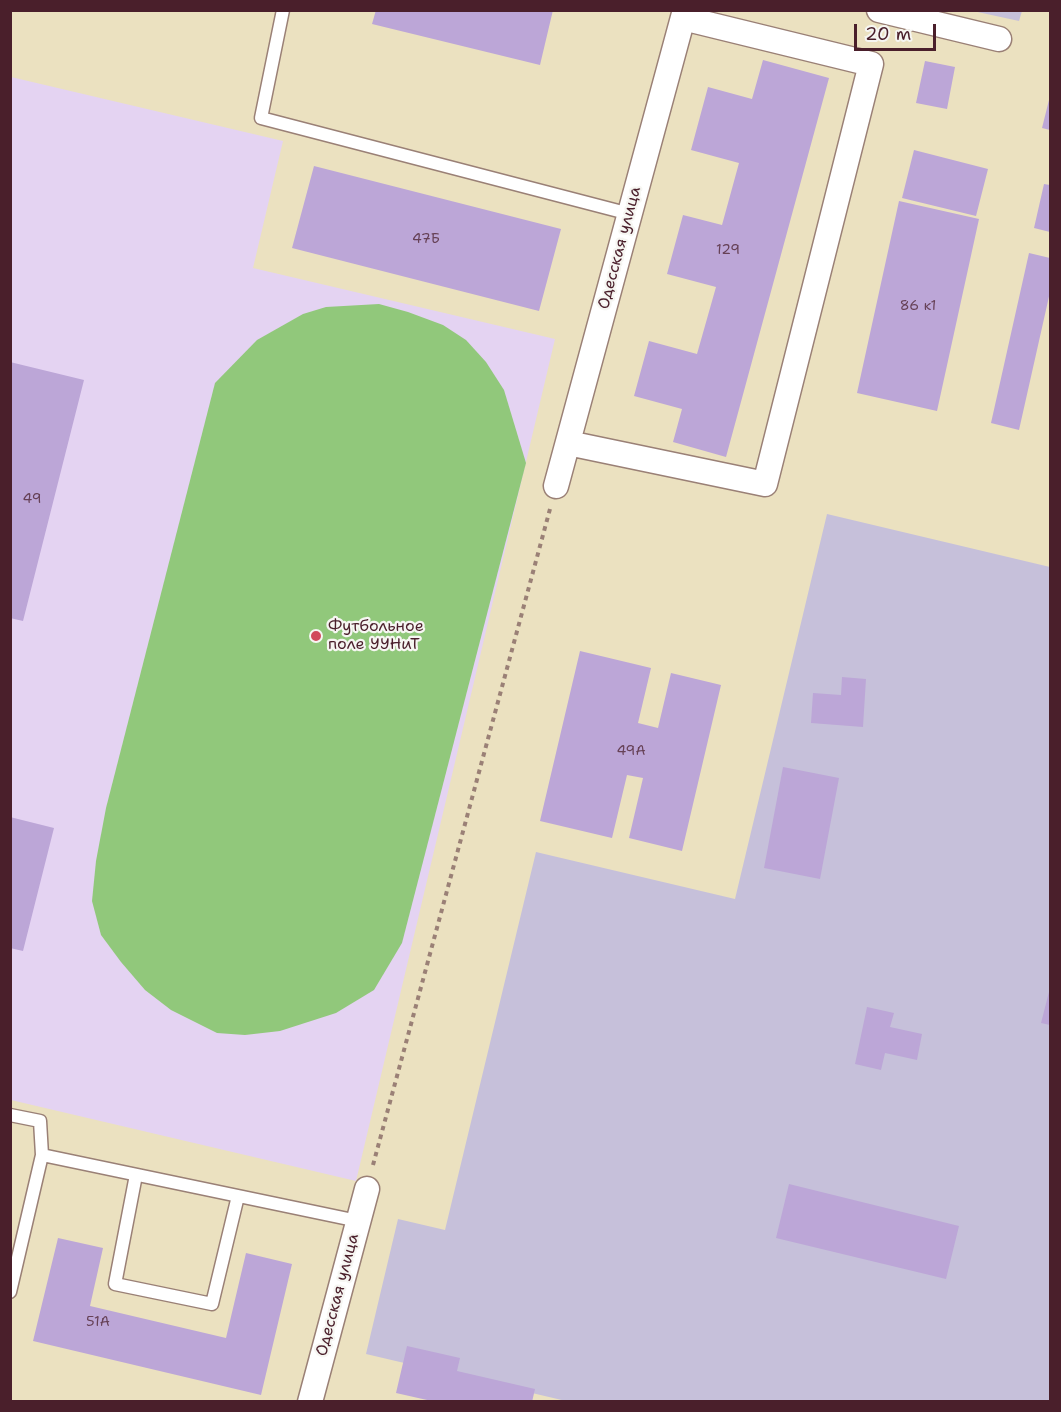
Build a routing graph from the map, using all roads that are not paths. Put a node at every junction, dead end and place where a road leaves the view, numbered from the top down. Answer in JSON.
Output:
{"nodes":[{"id":1,"x":283,"y":10,"type":"edge"},
{"id":2,"x":879,"y":10,"type":"edge"},
{"id":3,"x":684,"y":14,"type":"edge"},
{"id":4,"x":999,"y":39,"type":"dead end"},
{"id":5,"x":630,"y":214,"type":"junction"},
{"id":6,"x":568,"y":443,"type":"junction"},
{"id":7,"x":556,"y":486,"type":"road end"},
{"id":8,"x":10,"y":1115,"type":"edge"},
{"id":9,"x":42,"y":1155,"type":"junction"},
{"id":10,"x":136,"y":1175,"type":"junction"},
{"id":11,"x":367,"y":1189,"type":"road end"},
{"id":12,"x":238,"y":1196,"type":"junction"},
{"id":13,"x":358,"y":1221,"type":"junction"},
{"id":14,"x":10,"y":1292,"type":"edge"},
{"id":15,"x":310,"y":1401,"type":"edge"}],
"edges":[{"from":1,"to":5,"type":"lane"},
{"from":2,"to":4,"type":"street"},
{"from":3,"to":5,"type":"street","name":"Одесская улица"},
{"from":3,"to":6,"type":"street"},
{"from":5,"to":6,"type":"street","name":"Одесская улица"},
{"from":6,"to":7,"type":"street","name":"Одесская улица"},
{"from":8,"to":9,"type":"lane"},
{"from":9,"to":10,"type":"lane"},
{"from":9,"to":14,"type":"lane"},
{"from":10,"to":12,"type":"lane"},
{"from":10,"to":12,"type":"lane"},
{"from":11,"to":13,"type":"street","name":"Одесская улица"},
{"from":12,"to":13,"type":"lane"},
{"from":13,"to":15,"type":"street","name":"Одесская улица"}]}
